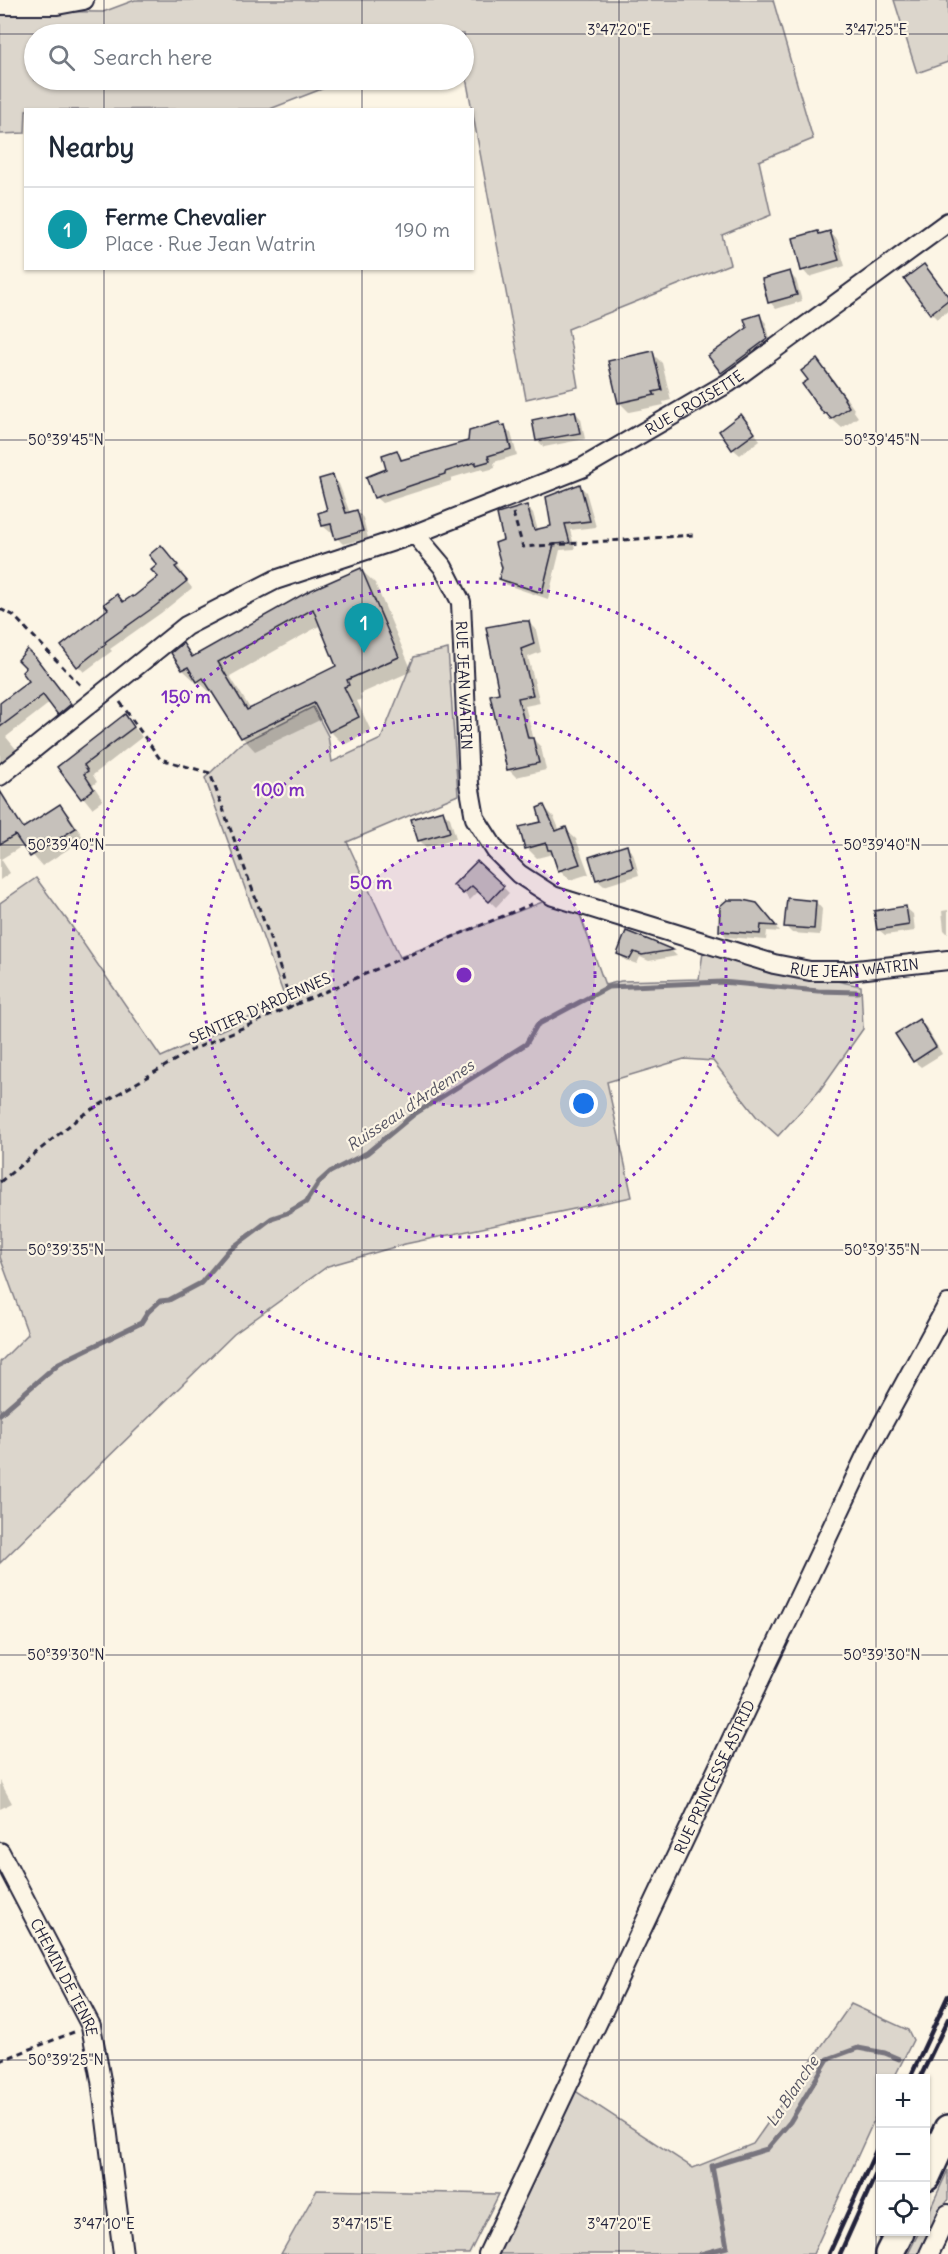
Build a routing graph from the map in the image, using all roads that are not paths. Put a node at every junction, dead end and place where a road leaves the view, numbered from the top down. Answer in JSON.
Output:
{"nodes":[{"id":1,"x":84,"y":0,"type":"edge"},
{"id":2,"x":0,"y":5,"type":"edge"},
{"id":3,"x":948,"y":222,"type":"edge"},
{"id":4,"x":415,"y":534,"type":"junction"},
{"id":5,"x":0,"y":776,"type":"edge"},
{"id":6,"x":948,"y":960,"type":"edge"},
{"id":7,"x":948,"y":1304,"type":"edge"},
{"id":8,"x":0,"y":1852,"type":"edge"},
{"id":9,"x":948,"y":2129,"type":"edge"},
{"id":10,"x":930,"y":2168,"type":"edge"},
{"id":11,"x":948,"y":2214,"type":"edge"},
{"id":12,"x":898,"y":2236,"type":"edge"},
{"id":13,"x":123,"y":2254,"type":"edge"},
{"id":14,"x":488,"y":2254,"type":"edge"},
{"id":15,"x":889,"y":2254,"type":"edge"},
{"id":16,"x":929,"y":2254,"type":"edge"}],
"edges":[{"from":1,"to":2,"type":"street"},
{"from":3,"to":4,"type":"street","name":"RUE CROISETTE"},
{"from":4,"to":5,"type":"street"},
{"from":4,"to":6,"type":"street","name":"RUE JEAN WATRIN"},
{"from":7,"to":14,"type":"street","name":"RUE PRINCESSE ASTRID"},
{"from":8,"to":13,"type":"street","name":"CHEMIN DE TENRE"},
{"from":9,"to":10,"type":"highway"},
{"from":11,"to":16,"type":"street"},
{"from":12,"to":15,"type":"highway"}]}
